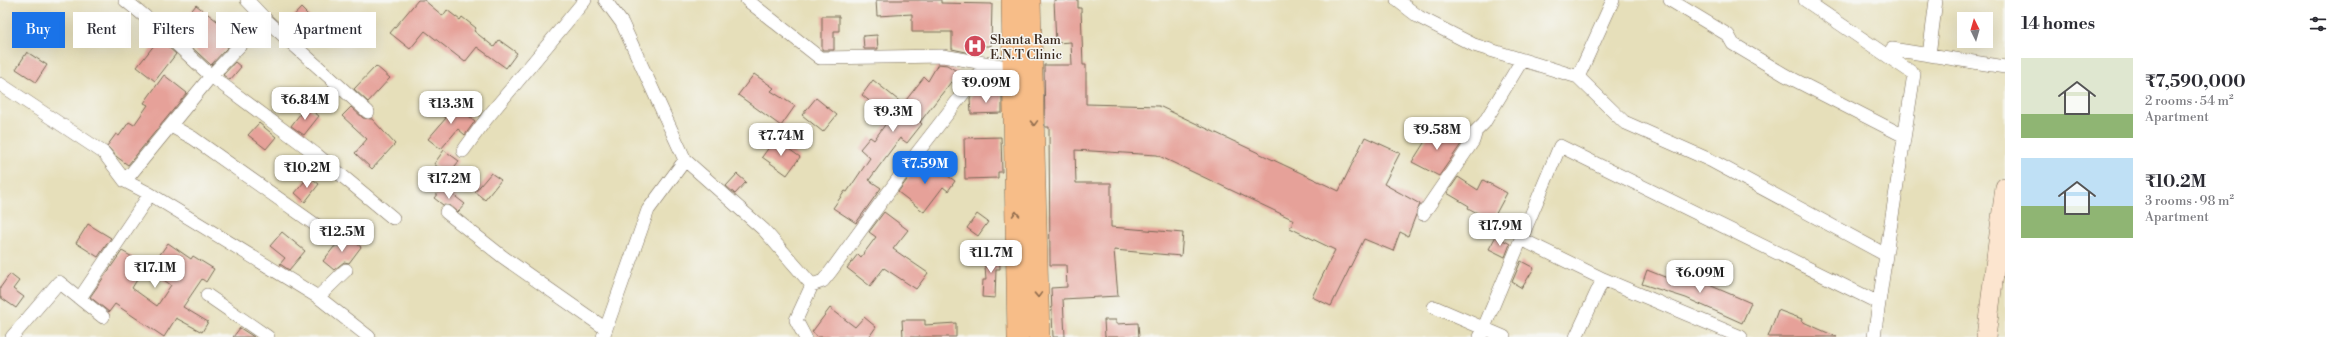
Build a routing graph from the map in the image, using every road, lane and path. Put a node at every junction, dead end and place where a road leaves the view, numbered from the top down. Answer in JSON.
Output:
{"nodes":[{"id":1,"x":125,"y":0,"type":"edge"},
{"id":2,"x":247,"y":0,"type":"edge"},
{"id":3,"x":585,"y":0,"type":"edge"},
{"id":4,"x":605,"y":0,"type":"edge"},
{"id":5,"x":747,"y":0,"type":"edge"},
{"id":6,"x":1012,"y":0,"type":"edge"},
{"id":7,"x":1030,"y":0,"type":"edge"},
{"id":8,"x":1397,"y":0,"type":"edge"},
{"id":9,"x":1612,"y":0,"type":"edge"},
{"id":10,"x":1670,"y":0,"type":"edge"},
{"id":11,"x":1805,"y":0,"type":"edge"},
{"id":12,"x":1936,"y":0,"type":"edge"},
{"id":13,"x":258,"y":12,"type":"edge"},
{"id":14,"x":271,"y":24,"type":"edge"},
{"id":15,"x":238,"y":48,"type":"edge"},
{"id":16,"x":1892,"y":49,"type":"dead end"},
{"id":17,"x":1929,"y":55,"type":"junction"},
{"id":18,"x":1522,"y":60,"type":"junction"},
{"id":19,"x":986,"y":64,"type":"junction"},
{"id":20,"x":2005,"y":67,"type":"edge"},
{"id":21,"x":1013,"y":68,"type":"junction"},
{"id":22,"x":211,"y":76,"type":"junction"},
{"id":23,"x":1578,"y":77,"type":"junction"},
{"id":24,"x":0,"y":84,"type":"edge"},
{"id":25,"x":368,"y":112,"type":"dead end"},
{"id":26,"x":168,"y":128,"type":"junction"},
{"id":27,"x":1904,"y":136,"type":"junction"},
{"id":28,"x":463,"y":151,"type":"dead end"},
{"id":29,"x":685,"y":160,"type":"junction"},
{"id":30,"x":125,"y":181,"type":"junction"},
{"id":31,"x":2005,"y":187,"type":"edge"},
{"id":32,"x":150,"y":194,"type":"junction"},
{"id":33,"x":446,"y":212,"type":"dead end"},
{"id":34,"x":1423,"y":214,"type":"dead end"},
{"id":35,"x":393,"y":218,"type":"dead end"},
{"id":36,"x":1521,"y":239,"type":"junction"},
{"id":37,"x":337,"y":240,"type":"dead end"},
{"id":38,"x":1886,"y":255,"type":"junction"},
{"id":39,"x":346,"y":270,"type":"dead end"},
{"id":40,"x":1603,"y":279,"type":"junction"},
{"id":41,"x":812,"y":285,"type":"junction"},
{"id":42,"x":206,"y":295,"type":"dead end"},
{"id":43,"x":318,"y":297,"type":"junction"},
{"id":44,"x":80,"y":298,"type":"junction"},
{"id":45,"x":1879,"y":302,"type":"junction"},
{"id":46,"x":1434,"y":307,"type":"dead end"},
{"id":47,"x":103,"y":317,"type":"dead end"},
{"id":48,"x":1482,"y":332,"type":"edge"},
{"id":49,"x":605,"y":333,"type":"edge"},
{"id":50,"x":12,"y":337,"type":"edge"},
{"id":51,"x":268,"y":337,"type":"edge"},
{"id":52,"x":369,"y":337,"type":"edge"},
{"id":53,"x":805,"y":337,"type":"edge"},
{"id":54,"x":1018,"y":337,"type":"edge"},
{"id":55,"x":1039,"y":337,"type":"edge"},
{"id":56,"x":1504,"y":337,"type":"edge"},
{"id":57,"x":1576,"y":337,"type":"edge"},
{"id":58,"x":1741,"y":337,"type":"edge"},
{"id":59,"x":1874,"y":337,"type":"edge"},
{"id":60,"x":1986,"y":337,"type":"edge"}],
"edges":[{"from":1,"to":22,"type":"street"},
{"from":2,"to":13,"type":"street"},
{"from":3,"to":28,"type":"street"},
{"from":4,"to":29,"type":"street"},
{"from":5,"to":19,"type":"street"},
{"from":6,"to":21,"type":"main road"},
{"from":7,"to":55,"type":"main road","one_way":true},
{"from":8,"to":18,"type":"street"},
{"from":9,"to":23,"type":"street"},
{"from":10,"to":27,"type":"street"},
{"from":11,"to":27,"type":"street"},
{"from":12,"to":17,"type":"street"},
{"from":14,"to":25,"type":"street"},
{"from":15,"to":22,"type":"street"},
{"from":16,"to":17,"type":"street"},
{"from":17,"to":20,"type":"street"},
{"from":18,"to":23,"type":"street"},
{"from":18,"to":34,"type":"street"},
{"from":19,"to":21,"type":"street"},
{"from":19,"to":41,"type":"street"},
{"from":54,"to":21,"type":"main road","one_way":true},
{"from":22,"to":26,"type":"street"},
{"from":22,"to":35,"type":"street"},
{"from":23,"to":38,"type":"street"},
{"from":24,"to":30,"type":"street"},
{"from":26,"to":30,"type":"street"},
{"from":26,"to":37,"type":"street"},
{"from":27,"to":38,"type":"street"},
{"from":29,"to":41,"type":"street"},
{"from":29,"to":49,"type":"street"},
{"from":30,"to":32,"type":"street"},
{"from":31,"to":60,"type":"street"},
{"from":32,"to":43,"type":"street"},
{"from":32,"to":44,"type":"street"},
{"from":33,"to":49,"type":"street"},
{"from":36,"to":40,"type":"street"},
{"from":36,"to":45,"type":"street"},
{"from":36,"to":48,"type":"street"},
{"from":38,"to":45,"type":"street"},
{"from":39,"to":43,"type":"street"},
{"from":40,"to":57,"type":"street"},
{"from":40,"to":58,"type":"street"},
{"from":41,"to":53,"type":"street"},
{"from":42,"to":51,"type":"street"},
{"from":43,"to":52,"type":"street"},
{"from":44,"to":47,"type":"street"},
{"from":44,"to":50,"type":"street"},
{"from":45,"to":59,"type":"street"},
{"from":46,"to":48,"type":"street"},
{"from":48,"to":56,"type":"street"}]}
